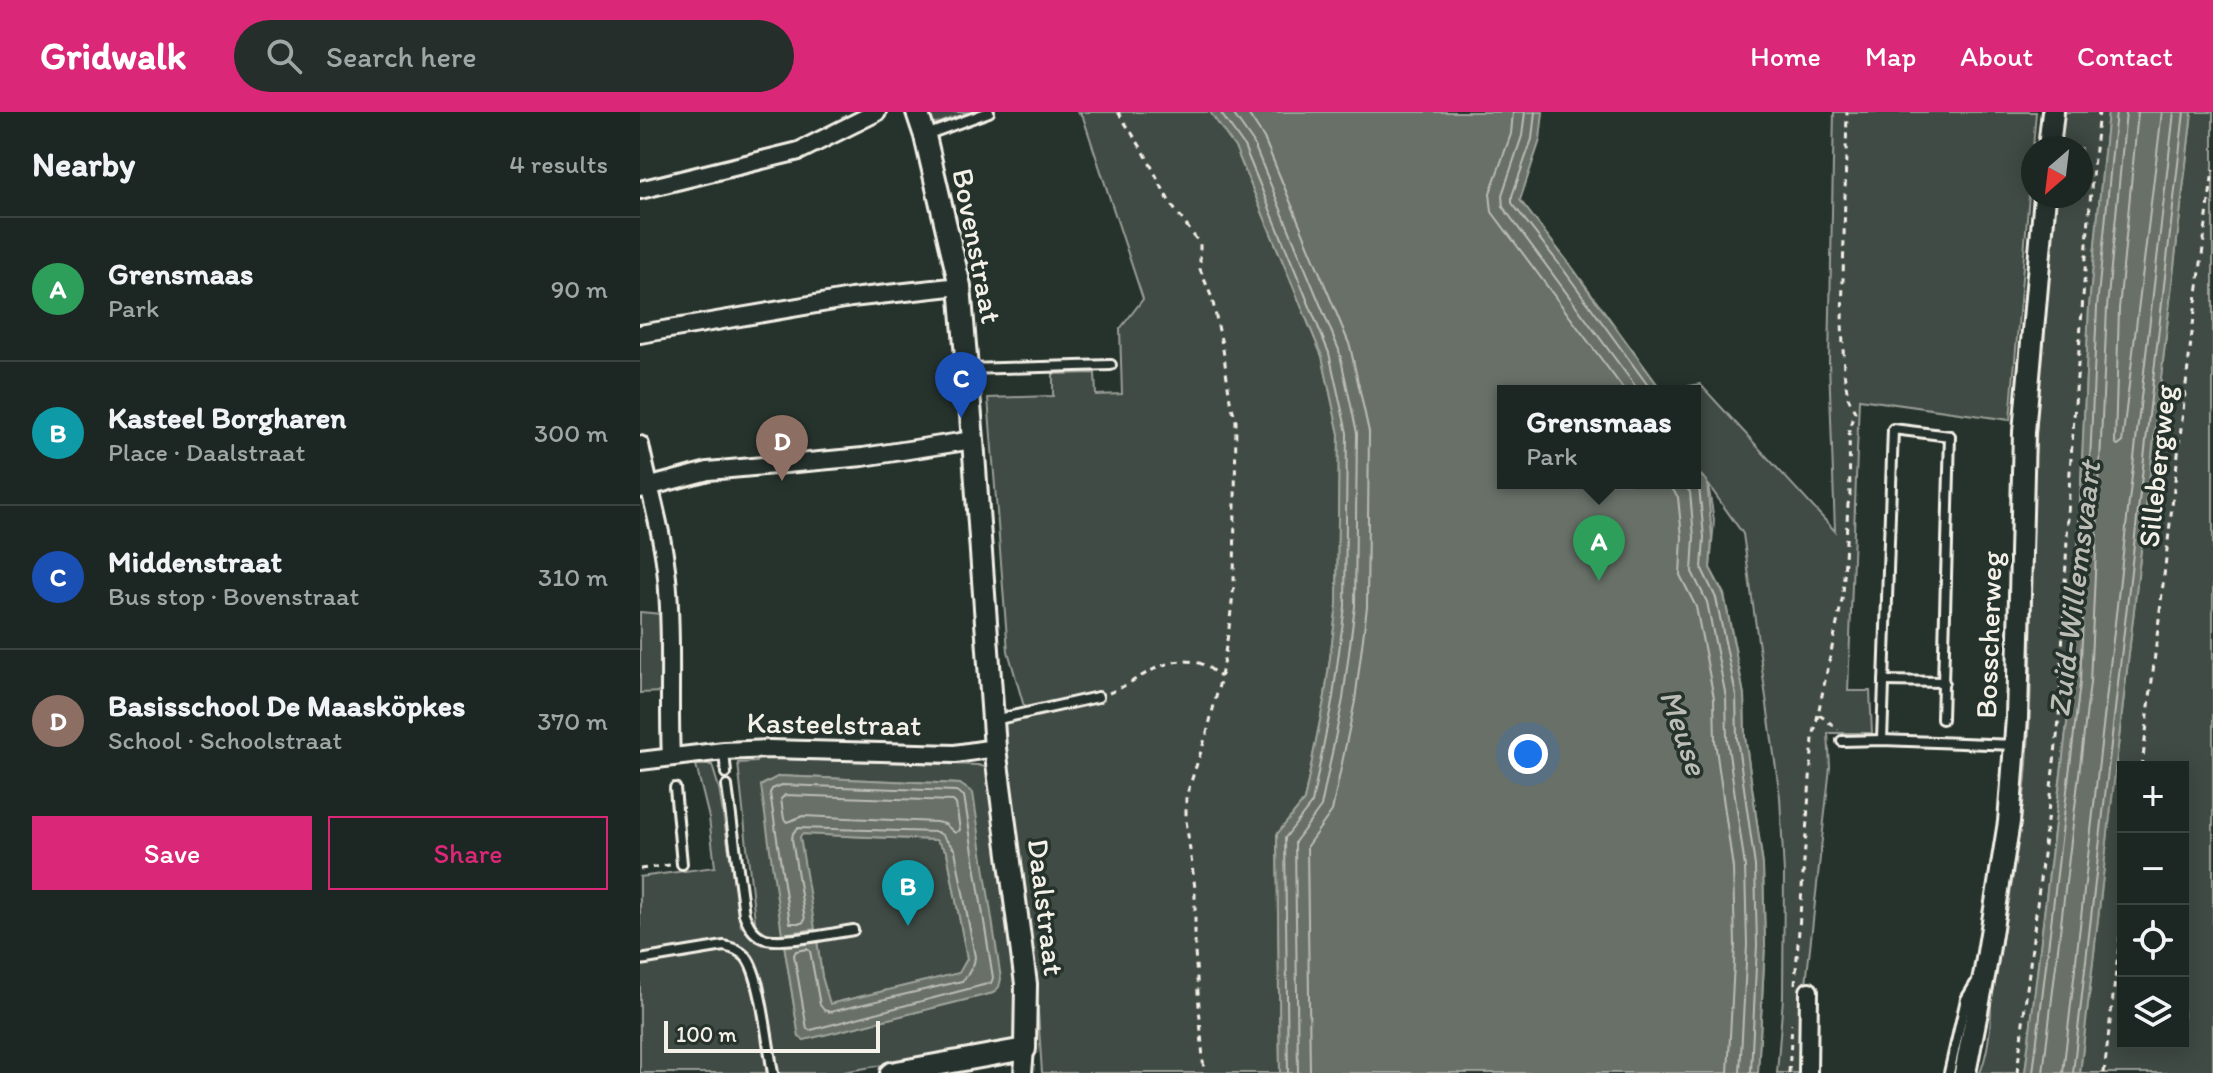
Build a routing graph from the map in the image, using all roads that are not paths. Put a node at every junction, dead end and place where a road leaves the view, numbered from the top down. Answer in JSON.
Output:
{"nodes":[{"id":1,"x":877,"y":112,"type":"edge"},
{"id":2,"x":917,"y":112,"type":"edge"},
{"id":3,"x":989,"y":112,"type":"edge"},
{"id":4,"x":2053,"y":112,"type":"edge"},
{"id":5,"x":925,"y":136,"type":"junction"},
{"id":6,"x":2050,"y":136,"type":"edge"},
{"id":7,"x":640,"y":190,"type":"edge"},
{"id":8,"x":2044,"y":208,"type":"edge"},
{"id":9,"x":960,"y":286,"type":"junction"},
{"id":10,"x":640,"y":334,"type":"edge"},
{"id":11,"x":1111,"y":365,"type":"dead end"},
{"id":12,"x":966,"y":369,"type":"junction"},
{"id":13,"x":973,"y":440,"type":"junction"},
{"id":14,"x":640,"y":445,"type":"edge"},
{"id":15,"x":644,"y":488,"type":"edge"},
{"id":16,"x":1884,"y":681,"type":"junction"},
{"id":17,"x":1944,"y":682,"type":"junction"},
{"id":18,"x":1098,"y":697,"type":"road end"},
{"id":19,"x":1942,"y":719,"type":"dead end"},
{"id":20,"x":993,"y":720,"type":"junction"},
{"id":21,"x":1882,"y":740,"type":"junction"},
{"id":22,"x":1845,"y":741,"type":"road end"},
{"id":23,"x":2015,"y":745,"type":"junction"},
{"id":24,"x":995,"y":748,"type":"junction"},
{"id":25,"x":724,"y":751,"type":"junction"},
{"id":26,"x":640,"y":761,"type":"edge"},
{"id":27,"x":672,"y":762,"type":"junction"},
{"id":28,"x":726,"y":773,"type":"dead end"},
{"id":29,"x":727,"y":786,"type":"dead end"},
{"id":30,"x":675,"y":788,"type":"dead end"},
{"id":31,"x":682,"y":864,"type":"road end"},
{"id":32,"x":853,"y":930,"type":"dead end"},
{"id":33,"x":640,"y":960,"type":"edge"},
{"id":34,"x":1985,"y":971,"type":"junction"},
{"id":35,"x":1802,"y":994,"type":"road end"},
{"id":36,"x":1025,"y":1049,"type":"junction"},
{"id":37,"x":773,"y":1073,"type":"edge"},
{"id":38,"x":891,"y":1073,"type":"edge"},
{"id":39,"x":1023,"y":1073,"type":"edge"},
{"id":40,"x":1808,"y":1073,"type":"edge"},
{"id":41,"x":1949,"y":1073,"type":"edge"},
{"id":42,"x":1965,"y":1073,"type":"edge"}],
"edges":[{"from":1,"to":7,"type":"street"},
{"from":2,"to":5,"type":"street","name":"Bovenstraat"},
{"from":3,"to":5,"type":"lane"},
{"from":4,"to":6,"type":"street"},
{"from":5,"to":9,"type":"street","name":"Bovenstraat"},
{"from":8,"to":23,"type":"street","name":"Bosscherweg"},
{"from":9,"to":10,"type":"street"},
{"from":9,"to":12,"type":"street","name":"Bovenstraat"},
{"from":11,"to":12,"type":"lane"},
{"from":12,"to":13,"type":"street","name":"Bovenstraat"},
{"from":13,"to":15,"type":"street"},
{"from":13,"to":20,"type":"street","name":"Bovenstraat"},
{"from":14,"to":15,"type":"street"},
{"from":15,"to":27,"type":"street"},
{"from":16,"to":17,"type":"lane"},
{"from":16,"to":17,"type":"lane"},
{"from":16,"to":21,"type":"lane"},
{"from":17,"to":19,"type":"lane"},
{"from":18,"to":20,"type":"lane"},
{"from":20,"to":24,"type":"street","name":"Daalstraat"},
{"from":21,"to":22,"type":"lane"},
{"from":21,"to":23,"type":"lane"},
{"from":23,"to":34,"type":"street","name":"Bosscherweg"},
{"from":24,"to":25,"type":"street","name":"Kasteelstraat"},
{"from":24,"to":36,"type":"street","name":"Daalstraat"},
{"from":25,"to":27,"type":"street","name":"Kasteelstraat"},
{"from":25,"to":28,"type":"lane"},
{"from":26,"to":27,"type":"street","name":"Kasteelstraat"},
{"from":29,"to":32,"type":"lane"},
{"from":30,"to":31,"type":"lane"},
{"from":33,"to":37,"type":"lane"},
{"from":34,"to":41,"type":"lane"},
{"from":34,"to":42,"type":"street","name":"Bosscherweg"},
{"from":35,"to":40,"type":"street"},
{"from":36,"to":38,"type":"street"},
{"from":36,"to":39,"type":"street","name":"Daalstraat"}]}
